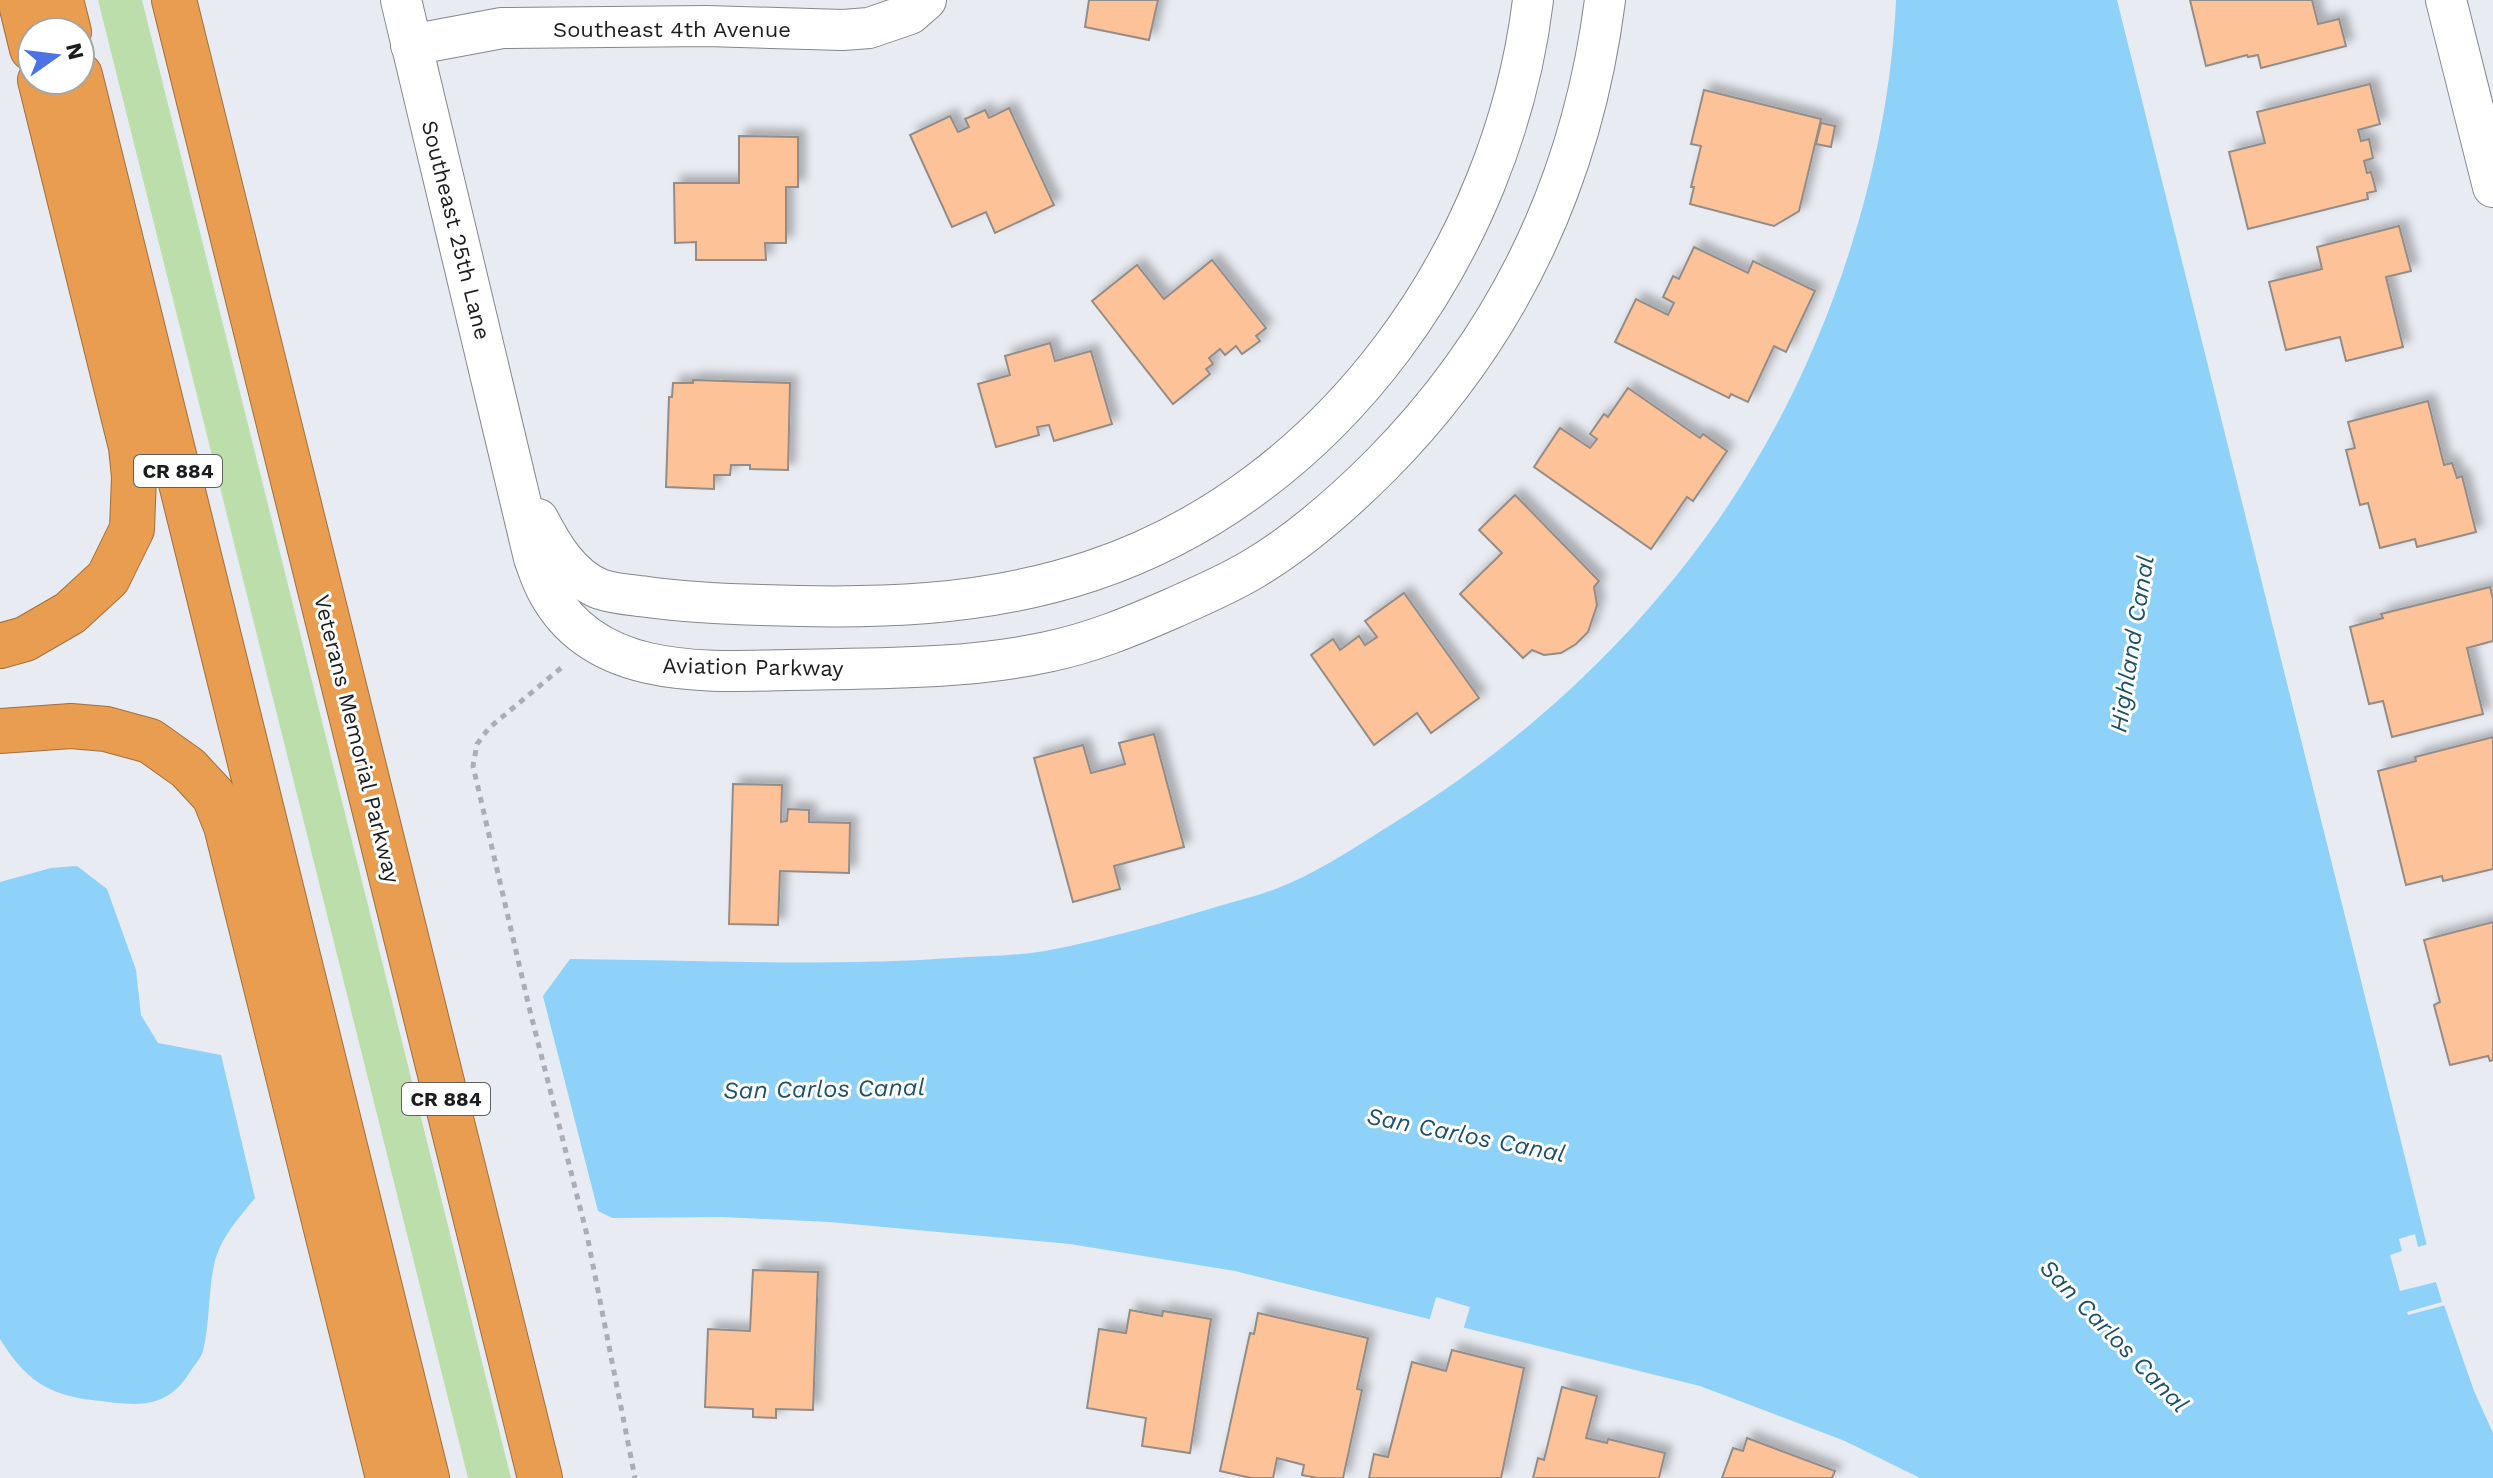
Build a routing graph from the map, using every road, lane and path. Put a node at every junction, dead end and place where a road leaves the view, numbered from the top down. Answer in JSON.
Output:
{"nodes":[{"id":1,"x":174,"y":0,"type":"edge"},
{"id":2,"x":401,"y":0,"type":"edge"},
{"id":3,"x":926,"y":0,"type":"edge"},
{"id":4,"x":1533,"y":0,"type":"edge"},
{"id":5,"x":1605,"y":0,"type":"edge"},
{"id":6,"x":2446,"y":0,"type":"edge"},
{"id":7,"x":411,"y":45,"type":"junction"},
{"id":8,"x":44,"y":96,"type":"edge"},
{"id":9,"x":85,"y":96,"type":"edge"},
{"id":10,"x":2493,"y":187,"type":"edge"},
{"id":11,"x":512,"y":460,"type":"junction"},
{"id":12,"x":0,"y":646,"type":"edge"},
{"id":13,"x":566,"y":663,"type":"dead end"},
{"id":14,"x":0,"y":731,"type":"edge"},
{"id":15,"x":388,"y":1478,"type":"edge"},
{"id":16,"x":427,"y":1478,"type":"edge"},
{"id":17,"x":540,"y":1478,"type":"edge"},
{"id":18,"x":635,"y":1478,"type":"edge"}],
"edges":[{"from":1,"to":17,"type":"highway","name":"Veterans Memorial Parkway","number":"CR 884"},
{"from":2,"to":7,"type":"street","name":"Southeast 25th Lane"},
{"from":3,"to":7,"type":"street","name":"Southeast 4th Avenue"},
{"from":4,"to":11,"type":"street"},
{"from":5,"to":11,"type":"street","name":"Aviation Parkway"},
{"from":6,"to":10,"type":"street"},
{"from":7,"to":11,"type":"street","name":"Southeast 25th Lane"},
{"from":8,"to":12,"type":"highway"},
{"from":9,"to":16,"type":"highway","number":"CR 884"},
{"from":13,"to":18,"type":"path"},
{"from":14,"to":15,"type":"highway"}]}
